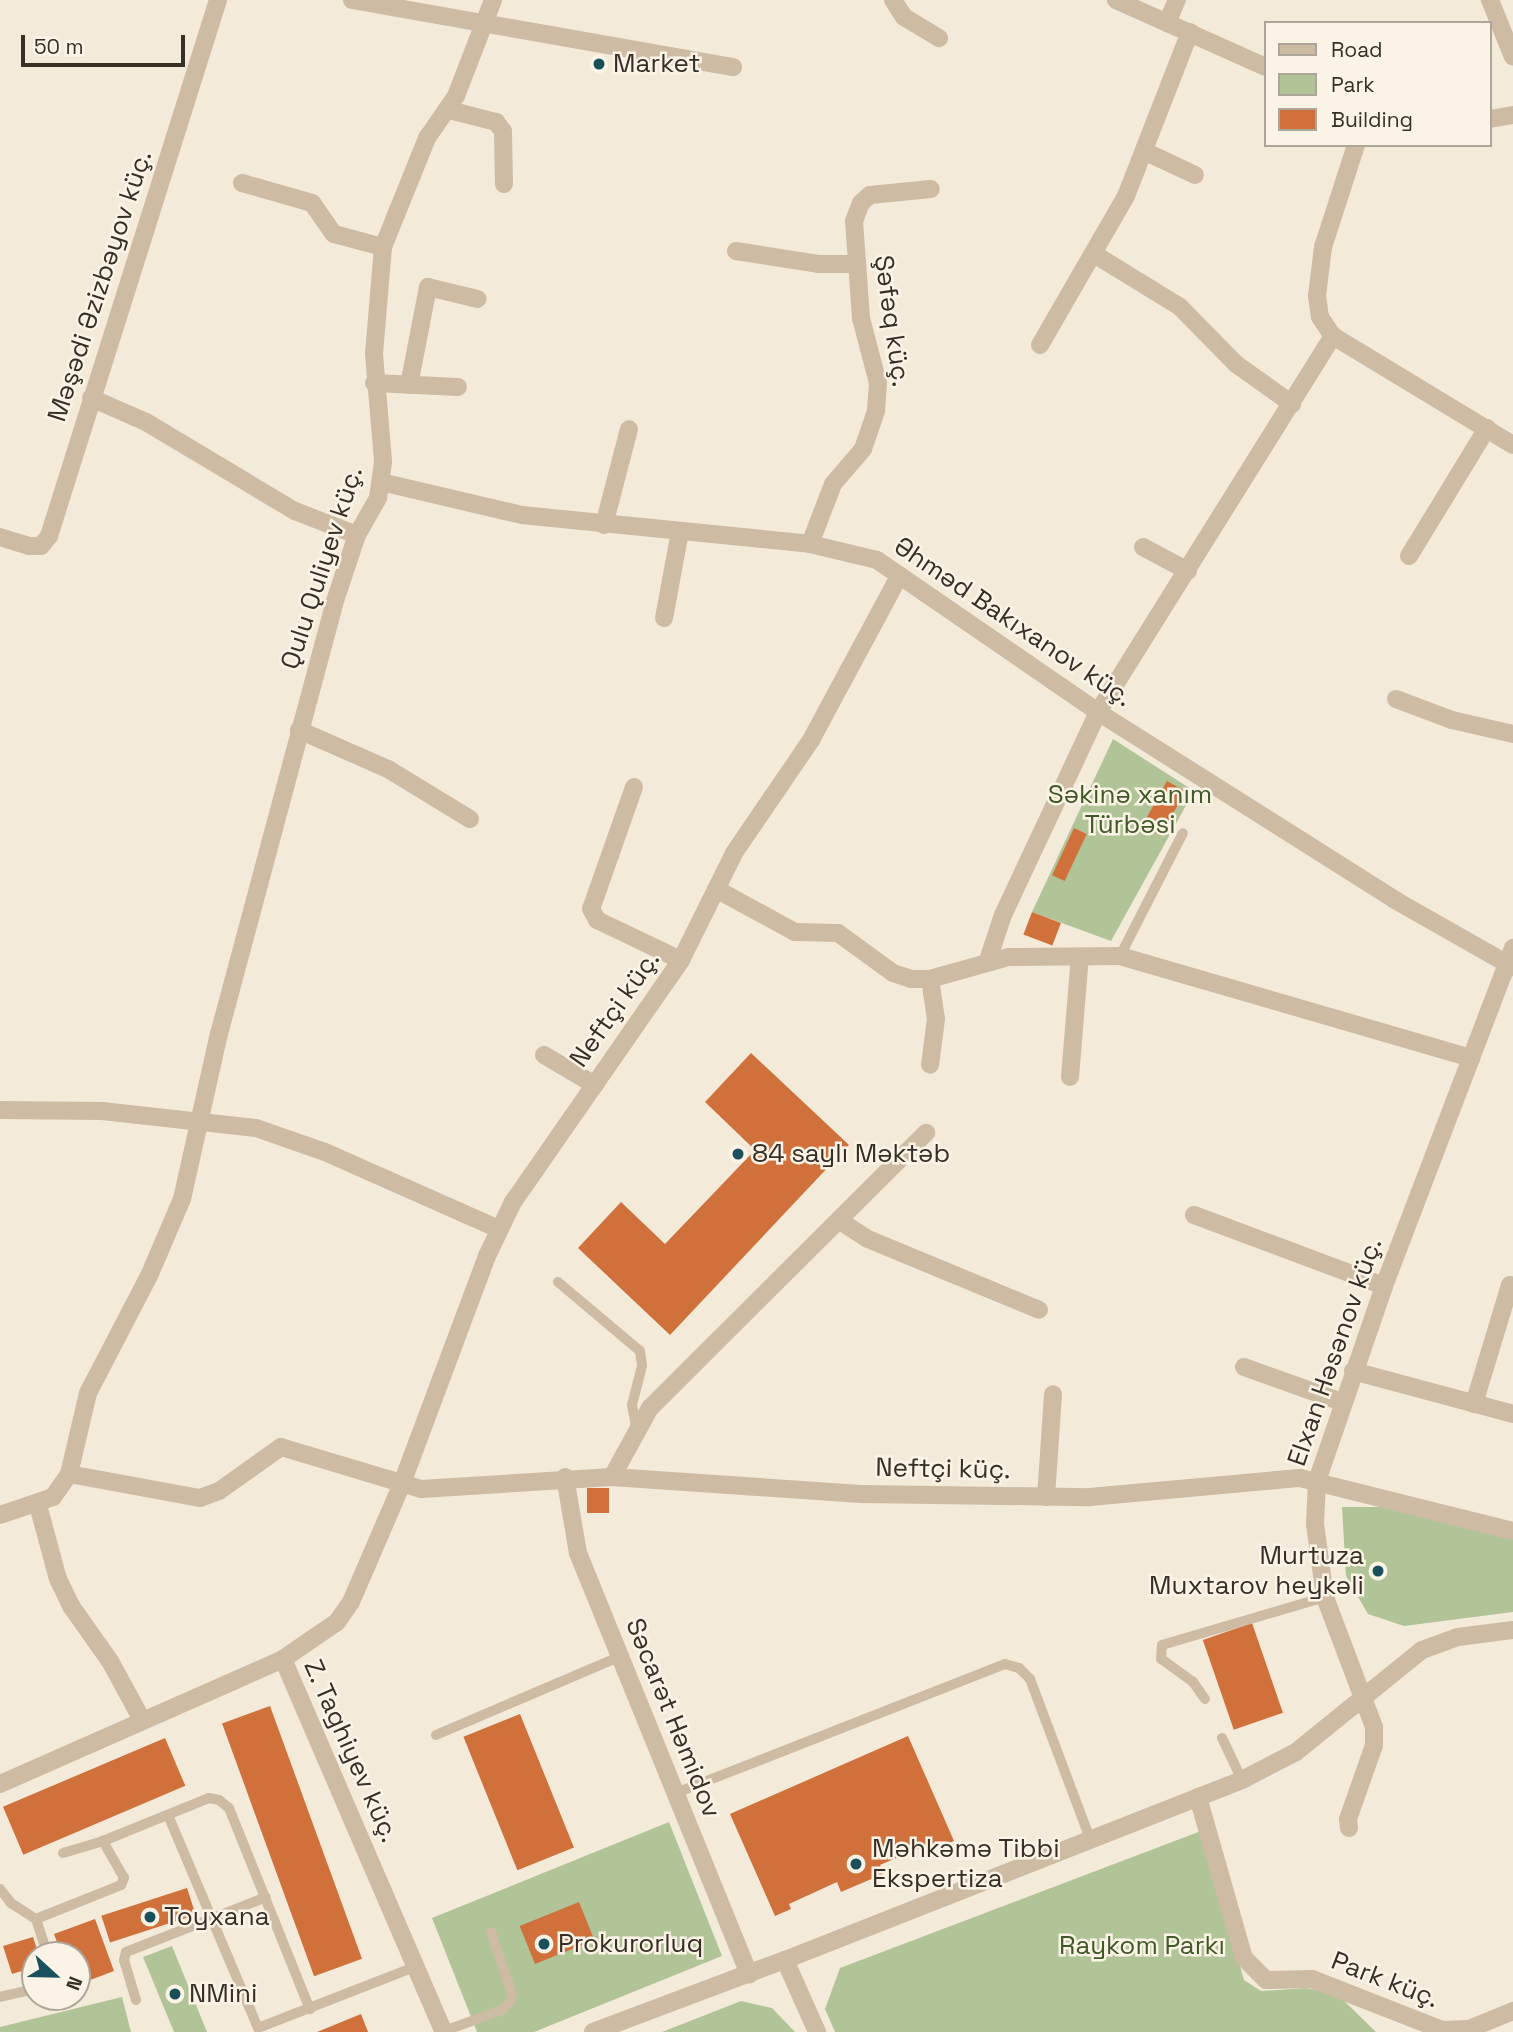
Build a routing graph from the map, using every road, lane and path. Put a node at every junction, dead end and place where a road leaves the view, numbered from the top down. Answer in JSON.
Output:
{"nodes":[{"id":1,"x":218,"y":0,"type":"edge"},
{"id":2,"x":352,"y":0,"type":"edge"},
{"id":3,"x":493,"y":0,"type":"edge"},
{"id":4,"x":893,"y":0,"type":"edge"},
{"id":5,"x":1116,"y":0,"type":"edge"},
{"id":6,"x":1177,"y":0,"type":"edge"},
{"id":7,"x":1490,"y":0,"type":"edge"},
{"id":8,"x":483,"y":21,"type":"junction"},
{"id":9,"x":1167,"y":23,"type":"junction"},
{"id":10,"x":1190,"y":32,"type":"junction"},
{"id":11,"x":939,"y":38,"type":"dead end"},
{"id":12,"x":1513,"y":57,"type":"edge"},
{"id":13,"x":1264,"y":66,"type":"edge"},
{"id":14,"x":733,"y":67,"type":"dead end"},
{"id":15,"x":449,"y":110,"type":"junction"},
{"id":16,"x":1513,"y":115,"type":"edge"},
{"id":17,"x":1492,"y":119,"type":"edge"},
{"id":18,"x":1355,"y":147,"type":"edge"},
{"id":19,"x":1146,"y":152,"type":"junction"},
{"id":20,"x":1195,"y":174,"type":"dead end"},
{"id":21,"x":242,"y":183,"type":"dead end"},
{"id":22,"x":504,"y":184,"type":"dead end"},
{"id":23,"x":931,"y":189,"type":"dead end"},
{"id":24,"x":383,"y":247,"type":"junction"},
{"id":25,"x":736,"y":251,"type":"dead end"},
{"id":26,"x":1094,"y":254,"type":"junction"},
{"id":27,"x":857,"y":264,"type":"junction"},
{"id":28,"x":478,"y":299,"type":"dead end"},
{"id":29,"x":1333,"y":336,"type":"junction"},
{"id":30,"x":1040,"y":345,"type":"dead end"},
{"id":31,"x":374,"y":383,"type":"junction"},
{"id":32,"x":409,"y":384,"type":"junction"},
{"id":33,"x":458,"y":387,"type":"dead end"},
{"id":34,"x":91,"y":398,"type":"junction"},
{"id":35,"x":1292,"y":404,"type":"junction"},
{"id":36,"x":1487,"y":428,"type":"junction"},
{"id":37,"x":629,"y":429,"type":"dead end"},
{"id":38,"x":1513,"y":445,"type":"edge"},
{"id":39,"x":381,"y":482,"type":"junction"},
{"id":40,"x":604,"y":525,"type":"junction"},
{"id":41,"x":680,"y":532,"type":"junction"},
{"id":42,"x":357,"y":535,"type":"junction"},
{"id":43,"x":0,"y":537,"type":"edge"},
{"id":44,"x":810,"y":544,"type":"junction"},
{"id":45,"x":1143,"y":547,"type":"dead end"},
{"id":46,"x":1409,"y":556,"type":"dead end"},
{"id":47,"x":1188,"y":571,"type":"junction"},
{"id":48,"x":901,"y":575,"type":"junction"},
{"id":49,"x":664,"y":618,"type":"dead end"},
{"id":50,"x":1396,"y":699,"type":"dead end"},
{"id":51,"x":1098,"y":712,"type":"junction"},
{"id":52,"x":299,"y":730,"type":"junction"},
{"id":53,"x":1513,"y":734,"type":"edge"},
{"id":54,"x":634,"y":787,"type":"dead end"},
{"id":55,"x":470,"y":819,"type":"dead end"},
{"id":56,"x":1183,"y":833,"type":"dead end"},
{"id":57,"x":716,"y":889,"type":"junction"},
{"id":58,"x":1080,"y":956,"type":"junction"},
{"id":59,"x":1120,"y":956,"type":"junction"},
{"id":60,"x":681,"y":960,"type":"junction"},
{"id":61,"x":988,"y":960,"type":"junction"},
{"id":62,"x":1511,"y":960,"type":"edge"},
{"id":63,"x":930,"y":979,"type":"junction"},
{"id":64,"x":544,"y":1055,"type":"dead end"},
{"id":65,"x":1471,"y":1058,"type":"junction"},
{"id":66,"x":930,"y":1065,"type":"dead end"},
{"id":67,"x":1070,"y":1077,"type":"dead end"},
{"id":68,"x":595,"y":1085,"type":"junction"},
{"id":69,"x":0,"y":1110,"type":"edge"},
{"id":70,"x":198,"y":1123,"type":"junction"},
{"id":71,"x":926,"y":1133,"type":"dead end"},
{"id":72,"x":1194,"y":1215,"type":"dead end"},
{"id":73,"x":840,"y":1221,"type":"junction"},
{"id":74,"x":499,"y":1229,"type":"junction"},
{"id":75,"x":1512,"y":1281,"type":"edge"},
{"id":76,"x":558,"y":1282,"type":"dead end"},
{"id":77,"x":1384,"y":1286,"type":"junction"},
{"id":78,"x":1039,"y":1310,"type":"dead end"},
{"id":79,"x":1244,"y":1367,"type":"dead end"},
{"id":80,"x":1353,"y":1371,"type":"junction"},
{"id":81,"x":1053,"y":1394,"type":"dead end"},
{"id":82,"x":1342,"y":1402,"type":"junction"},
{"id":83,"x":1474,"y":1404,"type":"junction"},
{"id":84,"x":1513,"y":1414,"type":"edge"},
{"id":85,"x":636,"y":1426,"type":"junction"},
{"id":86,"x":69,"y":1475,"type":"junction"},
{"id":87,"x":565,"y":1477,"type":"junction"},
{"id":88,"x":612,"y":1477,"type":"junction"},
{"id":89,"x":1317,"y":1481,"type":"junction"},
{"id":90,"x":401,"y":1486,"type":"junction"},
{"id":91,"x":1046,"y":1497,"type":"junction"},
{"id":92,"x":38,"y":1505,"type":"junction"},
{"id":93,"x":0,"y":1515,"type":"edge"},
{"id":94,"x":1513,"y":1531,"type":"edge"},
{"id":95,"x":1325,"y":1597,"type":"junction"},
{"id":96,"x":1513,"y":1630,"type":"edge"},
{"id":97,"x":619,"y":1657,"type":"junction"},
{"id":98,"x":283,"y":1659,"type":"junction"},
{"id":99,"x":1364,"y":1695,"type":"junction"},
{"id":100,"x":1205,"y":1699,"type":"dead end"},
{"id":101,"x":142,"y":1720,"type":"junction"},
{"id":102,"x":436,"y":1735,"type":"dead end"},
{"id":103,"x":1222,"y":1738,"type":"dead end"},
{"id":104,"x":1242,"y":1780,"type":"junction"},
{"id":105,"x":0,"y":1784,"type":"edge"},
{"id":106,"x":676,"y":1793,"type":"junction"},
{"id":107,"x":1198,"y":1797,"type":"junction"},
{"id":108,"x":168,"y":1815,"type":"junction"},
{"id":109,"x":1349,"y":1828,"type":"dead end"},
{"id":110,"x":1090,"y":1839,"type":"junction"},
{"id":111,"x":103,"y":1841,"type":"junction"},
{"id":112,"x":63,"y":1853,"type":"dead end"},
{"id":113,"x":0,"y":1889,"type":"edge"},
{"id":114,"x":266,"y":1897,"type":"junction"},
{"id":115,"x":36,"y":1919,"type":"junction"},
{"id":116,"x":209,"y":1919,"type":"junction"},
{"id":117,"x":491,"y":1933,"type":"dead end"},
{"id":118,"x":43,"y":1941,"type":"edge"},
{"id":119,"x":785,"y":1960,"type":"junction"},
{"id":120,"x":417,"y":1966,"type":"junction"},
{"id":121,"x":749,"y":1975,"type":"junction"},
{"id":122,"x":21,"y":1992,"type":"edge"},
{"id":123,"x":0,"y":1997,"type":"edge"},
{"id":124,"x":136,"y":2000,"type":"dead end"},
{"id":125,"x":310,"y":2009,"type":"junction"},
{"id":126,"x":1513,"y":2011,"type":"edge"},
{"id":127,"x":1470,"y":2031,"type":"edge"},
{"id":128,"x":444,"y":2032,"type":"edge"},
{"id":129,"x":593,"y":2032,"type":"edge"},
{"id":130,"x":817,"y":2032,"type":"edge"}],
"edges":[{"from":1,"to":34,"type":"street","name":"Məşədi Əzizbəyov küç."},
{"from":2,"to":8,"type":"street"},
{"from":3,"to":8,"type":"street","name":"Qulu Quliyev küç."},
{"from":4,"to":11,"type":"street"},
{"from":5,"to":9,"type":"street"},
{"from":6,"to":9,"type":"street"},
{"from":7,"to":12,"type":"street"},
{"from":8,"to":14,"type":"street"},
{"from":8,"to":15,"type":"street","name":"Qulu Quliyev küç."},
{"from":9,"to":10,"type":"street"},
{"from":10,"to":13,"type":"street"},
{"from":10,"to":19,"type":"street"},
{"from":15,"to":22,"type":"street"},
{"from":15,"to":24,"type":"street","name":"Qulu Quliyev küç."},
{"from":16,"to":17,"type":"street"},
{"from":18,"to":29,"type":"street"},
{"from":19,"to":20,"type":"street"},
{"from":19,"to":26,"type":"street"},
{"from":21,"to":24,"type":"street"},
{"from":23,"to":27,"type":"street","name":"Şəfəq küç."},
{"from":24,"to":31,"type":"street","name":"Qulu Quliyev küç."},
{"from":25,"to":27,"type":"street"},
{"from":26,"to":30,"type":"street"},
{"from":26,"to":35,"type":"street"},
{"from":27,"to":44,"type":"street","name":"Şəfəq küç."},
{"from":28,"to":32,"type":"street"},
{"from":29,"to":35,"type":"street"},
{"from":29,"to":36,"type":"street"},
{"from":31,"to":32,"type":"street"},
{"from":31,"to":39,"type":"street","name":"Qulu Quliyev küç."},
{"from":32,"to":33,"type":"street"},
{"from":34,"to":42,"type":"street"},
{"from":34,"to":43,"type":"street","name":"Məşədi Əzizbəyov küç."},
{"from":35,"to":47,"type":"street"},
{"from":36,"to":38,"type":"street"},
{"from":36,"to":46,"type":"street"},
{"from":37,"to":40,"type":"street"},
{"from":39,"to":40,"type":"street","name":"Əhməd Bakıxanov küç."},
{"from":39,"to":42,"type":"street","name":"Qulu Quliyev küç."},
{"from":40,"to":41,"type":"street","name":"Əhməd Bakıxanov küç."},
{"from":41,"to":44,"type":"street","name":"Əhməd Bakıxanov küç."},
{"from":41,"to":49,"type":"street"},
{"from":42,"to":52,"type":"street","name":"Qulu Quliyev küç."},
{"from":44,"to":48,"type":"street","name":"Əhməd Bakıxanov küç."},
{"from":45,"to":47,"type":"street"},
{"from":47,"to":51,"type":"street"},
{"from":48,"to":51,"type":"street","name":"Əhməd Bakıxanov küç."},
{"from":48,"to":57,"type":"street","name":"Neftçi küç."},
{"from":50,"to":53,"type":"street"},
{"from":51,"to":61,"type":"street"},
{"from":51,"to":62,"type":"street","name":"Əhməd Bakıxanov küç."},
{"from":52,"to":55,"type":"street"},
{"from":52,"to":70,"type":"street","name":"Qulu Quliyev küç."},
{"from":54,"to":60,"type":"street"},
{"from":56,"to":59,"type":"lane"},
{"from":57,"to":60,"type":"street","name":"Neftçi küç."},
{"from":57,"to":63,"type":"street"},
{"from":58,"to":59,"type":"street"},
{"from":58,"to":61,"type":"street"},
{"from":58,"to":67,"type":"street"},
{"from":59,"to":65,"type":"street"},
{"from":60,"to":68,"type":"street","name":"Neftçi küç."},
{"from":61,"to":63,"type":"street"},
{"from":62,"to":65,"type":"street","name":"Elxan Həsənov küç."},
{"from":63,"to":66,"type":"street"},
{"from":64,"to":68,"type":"street"},
{"from":65,"to":77,"type":"street","name":"Elxan Həsənov küç."},
{"from":68,"to":74,"type":"street","name":"Neftçi küç."},
{"from":69,"to":70,"type":"street"},
{"from":70,"to":74,"type":"street"},
{"from":70,"to":86,"type":"street","name":"Qulu Quliyev küç."},
{"from":71,"to":73,"type":"street"},
{"from":72,"to":77,"type":"street"},
{"from":73,"to":78,"type":"street"},
{"from":73,"to":85,"type":"street"},
{"from":74,"to":90,"type":"street","name":"Neftçi küç."},
{"from":75,"to":83,"type":"street"},
{"from":76,"to":85,"type":"lane"},
{"from":77,"to":80,"type":"street","name":"Elxan Həsənov küç."},
{"from":79,"to":82,"type":"street"},
{"from":80,"to":82,"type":"street","name":"Elxan Həsənov küç."},
{"from":80,"to":83,"type":"street"},
{"from":81,"to":91,"type":"street"},
{"from":82,"to":89,"type":"street","name":"Elxan Həsənov küç."},
{"from":83,"to":84,"type":"street"},
{"from":85,"to":88,"type":"street"},
{"from":86,"to":90,"type":"street"},
{"from":86,"to":92,"type":"street"},
{"from":87,"to":88,"type":"street","name":"Neftçi küç."},
{"from":87,"to":90,"type":"street","name":"Neftçi küç."},
{"from":87,"to":97,"type":"street","name":"Səcarət Həmidov"},
{"from":88,"to":91,"type":"street","name":"Neftçi küç."},
{"from":89,"to":91,"type":"street","name":"Neftçi küç."},
{"from":89,"to":94,"type":"street","name":"Neftçi küç."},
{"from":89,"to":95,"type":"street","name":"Elxan Həsənov küç."},
{"from":90,"to":98,"type":"street","name":"Neftçi küç."},
{"from":92,"to":93,"type":"street"},
{"from":92,"to":101,"type":"street"},
{"from":95,"to":99,"type":"street","name":"Elxan Həsənov küç."},
{"from":95,"to":100,"type":"lane"},
{"from":96,"to":99,"type":"street"},
{"from":97,"to":102,"type":"lane"},
{"from":97,"to":106,"type":"street","name":"Səcarət Həmidov"},
{"from":98,"to":101,"type":"street","name":"Z. Taghiyev küç."},
{"from":98,"to":120,"type":"street","name":"Z. Taghiyev küç."},
{"from":99,"to":104,"type":"street"},
{"from":99,"to":109,"type":"street","name":"Elxan Həsənov küç."},
{"from":101,"to":105,"type":"street","name":"Z. Taghiyev küç."},
{"from":103,"to":104,"type":"lane"},
{"from":104,"to":107,"type":"street"},
{"from":106,"to":110,"type":"lane"},
{"from":106,"to":121,"type":"street","name":"Səcarət Həmidov"},
{"from":107,"to":110,"type":"street"},
{"from":107,"to":127,"type":"street","name":"Park küç."},
{"from":108,"to":111,"type":"lane"},
{"from":108,"to":114,"type":"lane"},
{"from":108,"to":116,"type":"lane"},
{"from":110,"to":119,"type":"street"},
{"from":111,"to":112,"type":"lane"},
{"from":111,"to":115,"type":"lane"},
{"from":113,"to":115,"type":"lane"},
{"from":114,"to":116,"type":"lane"},
{"from":114,"to":125,"type":"lane"},
{"from":115,"to":118,"type":"lane"},
{"from":116,"to":124,"type":"lane"},
{"from":116,"to":125,"type":"lane"},
{"from":117,"to":128,"type":"lane"},
{"from":119,"to":121,"type":"street"},
{"from":119,"to":130,"type":"street"},
{"from":120,"to":125,"type":"lane"},
{"from":120,"to":128,"type":"street","name":"Z. Taghiyev küç."},
{"from":121,"to":129,"type":"street"},
{"from":122,"to":123,"type":"lane"},
{"from":126,"to":127,"type":"street","name":"Park küç."}]}
